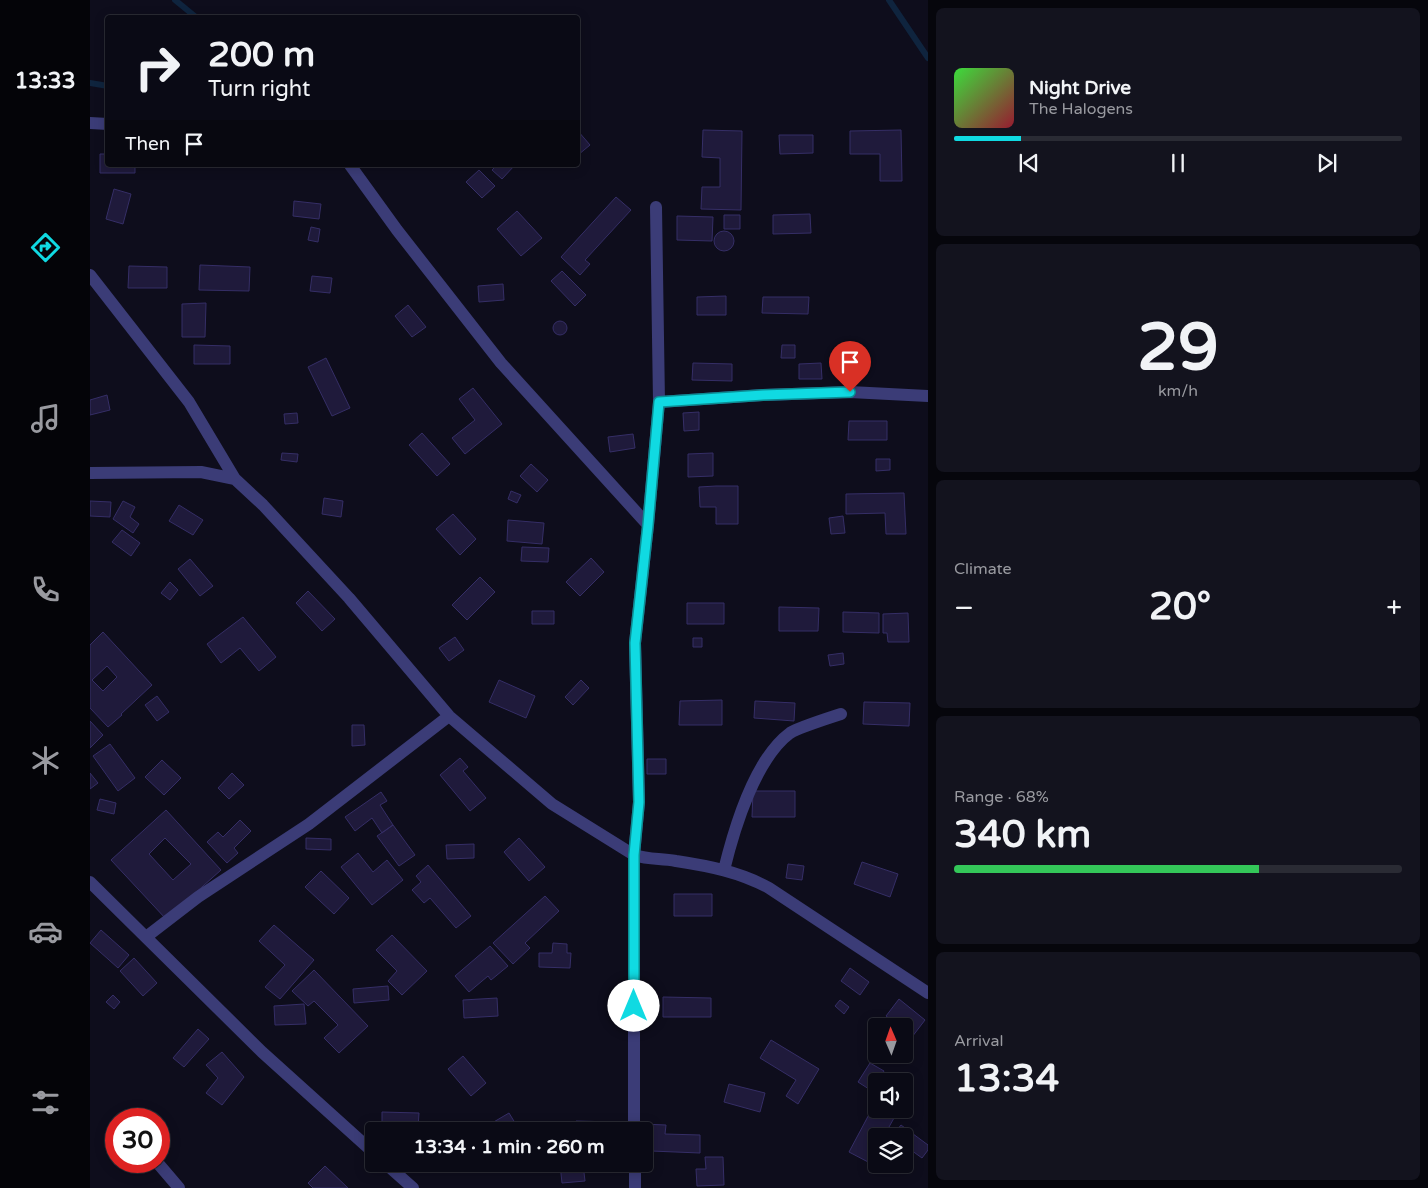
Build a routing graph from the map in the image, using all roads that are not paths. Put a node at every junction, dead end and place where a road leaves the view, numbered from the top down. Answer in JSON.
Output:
{"nodes":[{"id":1,"x":90,"y":123,"type":"edge"},
{"id":2,"x":105,"y":124,"type":"edge"},
{"id":3,"x":351,"y":167,"type":"edge"},
{"id":4,"x":656,"y":207,"type":"dead end"},
{"id":5,"x":90,"y":275,"type":"edge"},
{"id":6,"x":96,"y":291,"type":"edge"},
{"id":7,"x":928,"y":396,"type":"edge"},
{"id":8,"x":659,"y":402,"type":"junction"},
{"id":9,"x":90,"y":473,"type":"edge"},
{"id":10,"x":235,"y":480,"type":"junction"},
{"id":11,"x":648,"y":525,"type":"junction"},
{"id":12,"x":841,"y":714,"type":"dead end"},
{"id":13,"x":450,"y":716,"type":"junction"},
{"id":14,"x":634,"y":855,"type":"junction"},
{"id":15,"x":724,"y":870,"type":"junction"},
{"id":16,"x":90,"y":882,"type":"edge"},
{"id":17,"x":146,"y":937,"type":"junction"},
{"id":18,"x":928,"y":993,"type":"edge"},
{"id":19,"x":634,"y":1122,"type":"edge"},
{"id":20,"x":365,"y":1144,"type":"edge"},
{"id":21,"x":395,"y":1172,"type":"edge"},
{"id":22,"x":635,"y":1172,"type":"edge"},
{"id":23,"x":166,"y":1173,"type":"edge"},
{"id":24,"x":179,"y":1188,"type":"edge"},
{"id":25,"x":413,"y":1188,"type":"edge"},
{"id":26,"x":635,"y":1188,"type":"edge"}],
"edges":[{"from":1,"to":2,"type":"street"},
{"from":3,"to":11,"type":"street"},
{"from":4,"to":8,"type":"street"},
{"from":5,"to":6,"type":"street"},
{"from":6,"to":10,"type":"street"},
{"from":7,"to":8,"type":"street"},
{"from":8,"to":11,"type":"street"},
{"from":9,"to":10,"type":"street"},
{"from":10,"to":13,"type":"street"},
{"from":11,"to":14,"type":"street"},
{"from":12,"to":15,"type":"street"},
{"from":13,"to":14,"type":"street"},
{"from":13,"to":17,"type":"street"},
{"from":14,"to":15,"type":"street"},
{"from":14,"to":19,"type":"street"},
{"from":15,"to":18,"type":"street"},
{"from":16,"to":17,"type":"street"},
{"from":17,"to":20,"type":"street"},
{"from":21,"to":25,"type":"street"},
{"from":22,"to":26,"type":"street"},
{"from":23,"to":24,"type":"street"}]}
